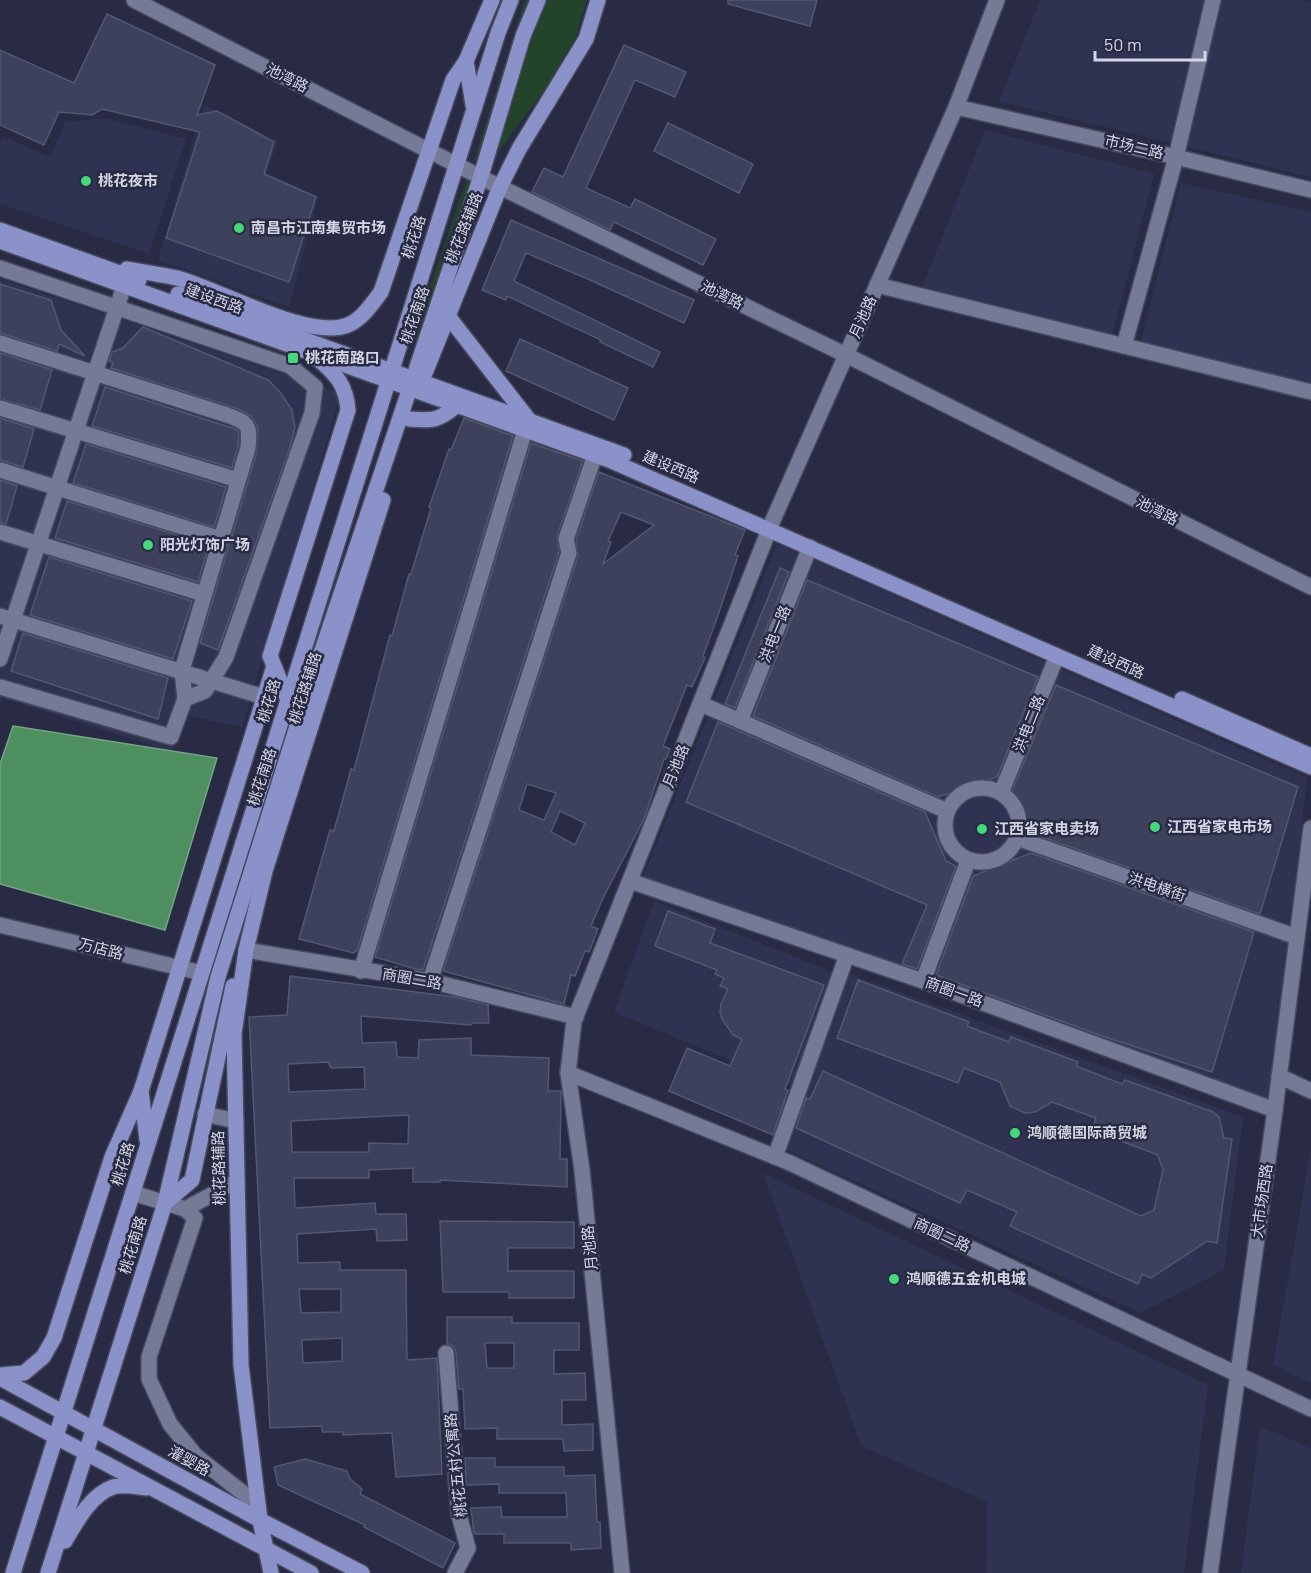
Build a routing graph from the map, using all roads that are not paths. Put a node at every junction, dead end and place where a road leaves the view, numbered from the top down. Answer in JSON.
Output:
{"nodes":[{"id":1,"x":134,"y":0,"type":"edge"},
{"id":2,"x":492,"y":0,"type":"edge"},
{"id":3,"x":511,"y":0,"type":"edge"},
{"id":4,"x":538,"y":0,"type":"edge"},
{"id":5,"x":598,"y":0,"type":"edge"},
{"id":6,"x":997,"y":0,"type":"edge"},
{"id":7,"x":1213,"y":0,"type":"edge"},
{"id":8,"x":466,"y":61,"type":"junction"},
{"id":9,"x":956,"y":107,"type":"junction"},
{"id":10,"x":474,"y":111,"type":"junction"},
{"id":11,"x":429,"y":150,"type":"junction"},
{"id":12,"x":1176,"y":157,"type":"junction"},
{"id":13,"x":456,"y":164,"type":"junction"},
{"id":14,"x":481,"y":177,"type":"junction"},
{"id":15,"x":500,"y":187,"type":"junction"},
{"id":16,"x":1311,"y":190,"type":"edge"},
{"id":17,"x":0,"y":230,"type":"edge"},
{"id":18,"x":0,"y":241,"type":"edge"},
{"id":19,"x":94,"y":263,"type":"junction"},
{"id":20,"x":0,"y":268,"type":"edge"},
{"id":21,"x":877,"y":285,"type":"junction"},
{"id":22,"x":124,"y":286,"type":"junction"},
{"id":23,"x":117,"y":308,"type":"junction"},
{"id":24,"x":448,"y":316,"type":"junction"},
{"id":25,"x":0,"y":343,"type":"edge"},
{"id":26,"x":1124,"y":346,"type":"junction"},
{"id":27,"x":311,"y":353,"type":"junction"},
{"id":28,"x":846,"y":355,"type":"junction"},
{"id":29,"x":95,"y":374,"type":"junction"},
{"id":30,"x":389,"y":375,"type":"junction"},
{"id":31,"x":416,"y":385,"type":"junction"},
{"id":32,"x":1311,"y":392,"type":"edge"},
{"id":33,"x":457,"y":405,"type":"junction"},
{"id":34,"x":0,"y":408,"type":"edge"},
{"id":35,"x":409,"y":419,"type":"junction"},
{"id":36,"x":527,"y":425,"type":"junction"},
{"id":37,"x":76,"y":431,"type":"junction"},
{"id":38,"x":595,"y":455,"type":"junction"},
{"id":39,"x":0,"y":470,"type":"edge"},
{"id":40,"x":238,"y":480,"type":"junction"},
{"id":41,"x":57,"y":488,"type":"junction"},
{"id":42,"x":772,"y":525,"type":"junction"},
{"id":43,"x":0,"y":532,"type":"edge"},
{"id":44,"x":221,"y":539,"type":"junction"},
{"id":45,"x":39,"y":543,"type":"junction"},
{"id":46,"x":810,"y":547,"type":"junction"},
{"id":47,"x":1311,"y":587,"type":"edge"},
{"id":48,"x":204,"y":594,"type":"junction"},
{"id":49,"x":7,"y":618,"type":"edge"},
{"id":50,"x":1057,"y":656,"type":"junction"},
{"id":51,"x":0,"y":659,"type":"edge"},
{"id":52,"x":274,"y":666,"type":"junction"},
{"id":53,"x":182,"y":670,"type":"junction"},
{"id":54,"x":212,"y":680,"type":"junction"},
{"id":55,"x":0,"y":687,"type":"edge"},
{"id":56,"x":264,"y":697,"type":"junction"},
{"id":57,"x":185,"y":699,"type":"junction"},
{"id":58,"x":288,"y":700,"type":"junction"},
{"id":59,"x":304,"y":704,"type":"junction"},
{"id":60,"x":701,"y":704,"type":"junction"},
{"id":61,"x":740,"y":721,"type":"junction"},
{"id":62,"x":1311,"y":756,"type":"edge"},
{"id":63,"x":1311,"y":767,"type":"edge"},
{"id":64,"x":1001,"y":793,"type":"junction"},
{"id":65,"x":947,"y":811,"type":"junction"},
{"id":66,"x":1311,"y":828,"type":"edge"},
{"id":67,"x":1017,"y":838,"type":"junction"},
{"id":68,"x":968,"y":861,"type":"junction"},
{"id":69,"x":630,"y":881,"type":"junction"},
{"id":70,"x":0,"y":925,"type":"edge"},
{"id":71,"x":1297,"y":937,"type":"junction"},
{"id":72,"x":246,"y":950,"type":"junction"},
{"id":73,"x":847,"y":955,"type":"junction"},
{"id":74,"x":180,"y":968,"type":"junction"},
{"id":75,"x":361,"y":971,"type":"junction"},
{"id":76,"x":202,"y":974,"type":"junction"},
{"id":77,"x":430,"y":981,"type":"junction"},
{"id":78,"x":923,"y":981,"type":"junction"},
{"id":79,"x":576,"y":1017,"type":"junction"},
{"id":80,"x":568,"y":1072,"type":"junction"},
{"id":81,"x":1280,"y":1076,"type":"junction"},
{"id":82,"x":1311,"y":1090,"type":"edge"},
{"id":83,"x":141,"y":1091,"type":"junction"},
{"id":84,"x":1275,"y":1110,"type":"junction"},
{"id":85,"x":205,"y":1114,"type":"junction"},
{"id":86,"x":236,"y":1121,"type":"junction"},
{"id":87,"x":148,"y":1146,"type":"junction"},
{"id":88,"x":775,"y":1157,"type":"junction"},
{"id":89,"x":237,"y":1181,"type":"junction"},
{"id":90,"x":133,"y":1193,"type":"junction"},
{"id":91,"x":165,"y":1203,"type":"junction"},
{"id":92,"x":185,"y":1209,"type":"junction"},
{"id":93,"x":446,"y":1353,"type":"dead end"},
{"id":94,"x":1238,"y":1375,"type":"junction"},
{"id":95,"x":0,"y":1377,"type":"edge"},
{"id":96,"x":0,"y":1407,"type":"edge"},
{"id":97,"x":1311,"y":1409,"type":"edge"},
{"id":98,"x":64,"y":1413,"type":"junction"},
{"id":99,"x":95,"y":1430,"type":"junction"},
{"id":100,"x":57,"y":1437,"type":"junction"},
{"id":101,"x":87,"y":1453,"type":"junction"},
{"id":102,"x":153,"y":1488,"type":"junction"},
{"id":103,"x":259,"y":1512,"type":"junction"},
{"id":104,"x":266,"y":1548,"type":"junction"},
{"id":105,"x":49,"y":1569,"type":"edge"},
{"id":106,"x":13,"y":1573,"type":"edge"},
{"id":107,"x":271,"y":1573,"type":"edge"},
{"id":108,"x":311,"y":1573,"type":"edge"},
{"id":109,"x":362,"y":1573,"type":"edge"},
{"id":110,"x":455,"y":1573,"type":"edge"},
{"id":111,"x":622,"y":1573,"type":"edge"},
{"id":112,"x":1210,"y":1573,"type":"edge"}],
"edges":[{"from":1,"to":11,"type":"street","name":"池湾路"},
{"from":2,"to":8,"type":"main road"},
{"from":3,"to":10,"type":"main road","name":"桃花路"},
{"from":4,"to":14,"type":"main road","name":"桃花南路"},
{"from":5,"to":15,"type":"main road","name":"桃花路辅路"},
{"from":6,"to":9,"type":"street","name":"月池路"},
{"from":7,"to":12,"type":"street"},
{"from":8,"to":10,"type":"main road"},
{"from":8,"to":11,"type":"main road"},
{"from":9,"to":12,"type":"street","name":"市场二路"},
{"from":9,"to":21,"type":"street","name":"月池路"},
{"from":10,"to":13,"type":"main road","name":"桃花路"},
{"from":11,"to":13,"type":"street","name":"池湾路"},
{"from":11,"to":19,"type":"main road"},
{"from":12,"to":16,"type":"street","name":"市场二路"},
{"from":12,"to":26,"type":"street"},
{"from":13,"to":14,"type":"street","name":"池湾路"},
{"from":13,"to":30,"type":"main road","name":"桃花路"},
{"from":14,"to":15,"type":"street","name":"池湾路"},
{"from":14,"to":31,"type":"main road","name":"桃花南路"},
{"from":15,"to":24,"type":"main road","name":"桃花路辅路"},
{"from":15,"to":28,"type":"street","name":"池湾路"},
{"from":17,"to":19,"type":"main road","name":"建设西路"},
{"from":18,"to":22,"type":"main road","name":"建设西路"},
{"from":19,"to":30,"type":"main road","name":"建设西路"},
{"from":20,"to":23,"type":"street"},
{"from":21,"to":26,"type":"street"},
{"from":21,"to":28,"type":"street","name":"月池路"},
{"from":22,"to":23,"type":"street"},
{"from":22,"to":27,"type":"main road","name":"建设西路"},
{"from":23,"to":29,"type":"street"},
{"from":23,"to":54,"type":"street"},
{"from":24,"to":31,"type":"main road","name":"桃花路辅路"},
{"from":24,"to":36,"type":"main road"},
{"from":25,"to":29,"type":"street"},
{"from":26,"to":32,"type":"street"},
{"from":27,"to":30,"type":"main road","name":"建设西路"},
{"from":27,"to":52,"type":"main road"},
{"from":28,"to":42,"type":"street","name":"月池路"},
{"from":28,"to":47,"type":"street","name":"池湾路"},
{"from":29,"to":37,"type":"street"},
{"from":29,"to":40,"type":"street"},
{"from":30,"to":31,"type":"main road","name":"建设西路"},
{"from":30,"to":58,"type":"main road","name":"桃花路"},
{"from":31,"to":33,"type":"main road","name":"建设西路"},
{"from":31,"to":35,"type":"main road","name":"桃花路辅路"},
{"from":31,"to":36,"type":"main road","name":"建设西路"},
{"from":31,"to":59,"type":"main road","name":"桃花南路"},
{"from":33,"to":35,"type":"main road"},
{"from":33,"to":36,"type":"main road","name":"建设西路"},
{"from":34,"to":37,"type":"street"},
{"from":35,"to":72,"type":"main road","name":"桃花路辅路"},
{"from":36,"to":38,"type":"main road","name":"建设西路"},
{"from":36,"to":42,"type":"main road","name":"建设西路"},
{"from":36,"to":75,"type":"street"},
{"from":37,"to":40,"type":"street"},
{"from":37,"to":41,"type":"street"},
{"from":38,"to":42,"type":"main road","name":"建设西路"},
{"from":38,"to":77,"type":"street"},
{"from":39,"to":41,"type":"street"},
{"from":40,"to":44,"type":"street"},
{"from":41,"to":44,"type":"street"},
{"from":41,"to":45,"type":"street"},
{"from":42,"to":46,"type":"main road","name":"建设西路"},
{"from":42,"to":60,"type":"street","name":"月池路"},
{"from":42,"to":62,"type":"main road","name":"建设西路"},
{"from":43,"to":45,"type":"street"},
{"from":44,"to":48,"type":"street"},
{"from":45,"to":48,"type":"street"},
{"from":45,"to":49,"type":"street"},
{"from":46,"to":50,"type":"main road","name":"建设西路"},
{"from":46,"to":61,"type":"street","name":"洪电一路"},
{"from":48,"to":53,"type":"street"},
{"from":49,"to":51,"type":"street"},
{"from":49,"to":53,"type":"street"},
{"from":50,"to":63,"type":"main road","name":"建设西路"},
{"from":50,"to":64,"type":"street","name":"洪电二路"},
{"from":52,"to":56,"type":"main road"},
{"from":52,"to":58,"type":"main road"},
{"from":53,"to":54,"type":"street"},
{"from":53,"to":57,"type":"street"},
{"from":54,"to":56,"type":"street"},
{"from":54,"to":57,"type":"street"},
{"from":55,"to":57,"type":"street"},
{"from":56,"to":74,"type":"main road"},
{"from":58,"to":76,"type":"main road","name":"桃花路"},
{"from":59,"to":85,"type":"main road"},
{"from":59,"to":91,"type":"main road","name":"桃花南路"},
{"from":60,"to":61,"type":"street"},
{"from":60,"to":69,"type":"street","name":"月池路"},
{"from":61,"to":65,"type":"street"},
{"from":64,"to":65,"type":"street"},
{"from":64,"to":67,"type":"street"},
{"from":65,"to":68,"type":"street"},
{"from":66,"to":71,"type":"street","name":"大市场西路"},
{"from":67,"to":68,"type":"street"},
{"from":67,"to":71,"type":"street","name":"洪电横街"},
{"from":68,"to":78,"type":"street"},
{"from":69,"to":73,"type":"street","name":"商圈一路"},
{"from":69,"to":79,"type":"street","name":"月池路"},
{"from":70,"to":74,"type":"street","name":"万店路"},
{"from":71,"to":81,"type":"street","name":"大市场西路"},
{"from":72,"to":75,"type":"street","name":"商圈二路"},
{"from":72,"to":86,"type":"main road","name":"桃花路辅路"},
{"from":73,"to":78,"type":"street","name":"商圈一路"},
{"from":73,"to":88,"type":"street"},
{"from":74,"to":76,"type":"street","name":"万店路"},
{"from":74,"to":83,"type":"main road"},
{"from":75,"to":77,"type":"street","name":"商圈二路"},
{"from":76,"to":87,"type":"main road","name":"桃花路"},
{"from":77,"to":79,"type":"street","name":"商圈二路"},
{"from":78,"to":84,"type":"street","name":"商圈一路"},
{"from":79,"to":80,"type":"street","name":"月池路"},
{"from":80,"to":88,"type":"street","name":"商圈二路"},
{"from":80,"to":111,"type":"street","name":"月池路"},
{"from":81,"to":82,"type":"street"},
{"from":81,"to":84,"type":"street","name":"大市场西路"},
{"from":83,"to":87,"type":"main road"},
{"from":83,"to":95,"type":"main road"},
{"from":84,"to":94,"type":"street","name":"大市场西路"},
{"from":85,"to":86,"type":"street"},
{"from":85,"to":91,"type":"main road"},
{"from":86,"to":89,"type":"main road","name":"桃花路辅路"},
{"from":87,"to":90,"type":"main road","name":"桃花路"},
{"from":88,"to":94,"type":"street","name":"商圈二路"},
{"from":89,"to":92,"type":"street"},
{"from":89,"to":103,"type":"main road","name":"桃花路辅路"},
{"from":90,"to":91,"type":"street"},
{"from":90,"to":98,"type":"main road","name":"桃花路"},
{"from":91,"to":92,"type":"street"},
{"from":91,"to":99,"type":"main road","name":"桃花南路"},
{"from":92,"to":103,"type":"street"},
{"from":93,"to":110,"type":"street","name":"桃花五村公寓路"},
{"from":94,"to":97,"type":"street","name":"商圈二路"},
{"from":94,"to":112,"type":"street","name":"大市场西路"},
{"from":95,"to":98,"type":"main road","name":"灌婴路"},
{"from":96,"to":100,"type":"main road"},
{"from":98,"to":99,"type":"main road","name":"灌婴路"},
{"from":98,"to":100,"type":"main road"},
{"from":99,"to":101,"type":"main road","name":"桃花南路"},
{"from":99,"to":103,"type":"main road","name":"灌婴路"},
{"from":100,"to":101,"type":"main road"},
{"from":100,"to":106,"type":"main road"},
{"from":101,"to":102,"type":"main road"},
{"from":101,"to":105,"type":"main road","name":"桃花南路"},
{"from":102,"to":104,"type":"main road"},
{"from":102,"to":105,"type":"main road"},
{"from":103,"to":104,"type":"main road","name":"桃花路辅路"},
{"from":103,"to":109,"type":"main road","name":"灌婴路"},
{"from":104,"to":107,"type":"main road","name":"桃花路辅路"},
{"from":104,"to":108,"type":"main road"}]}
